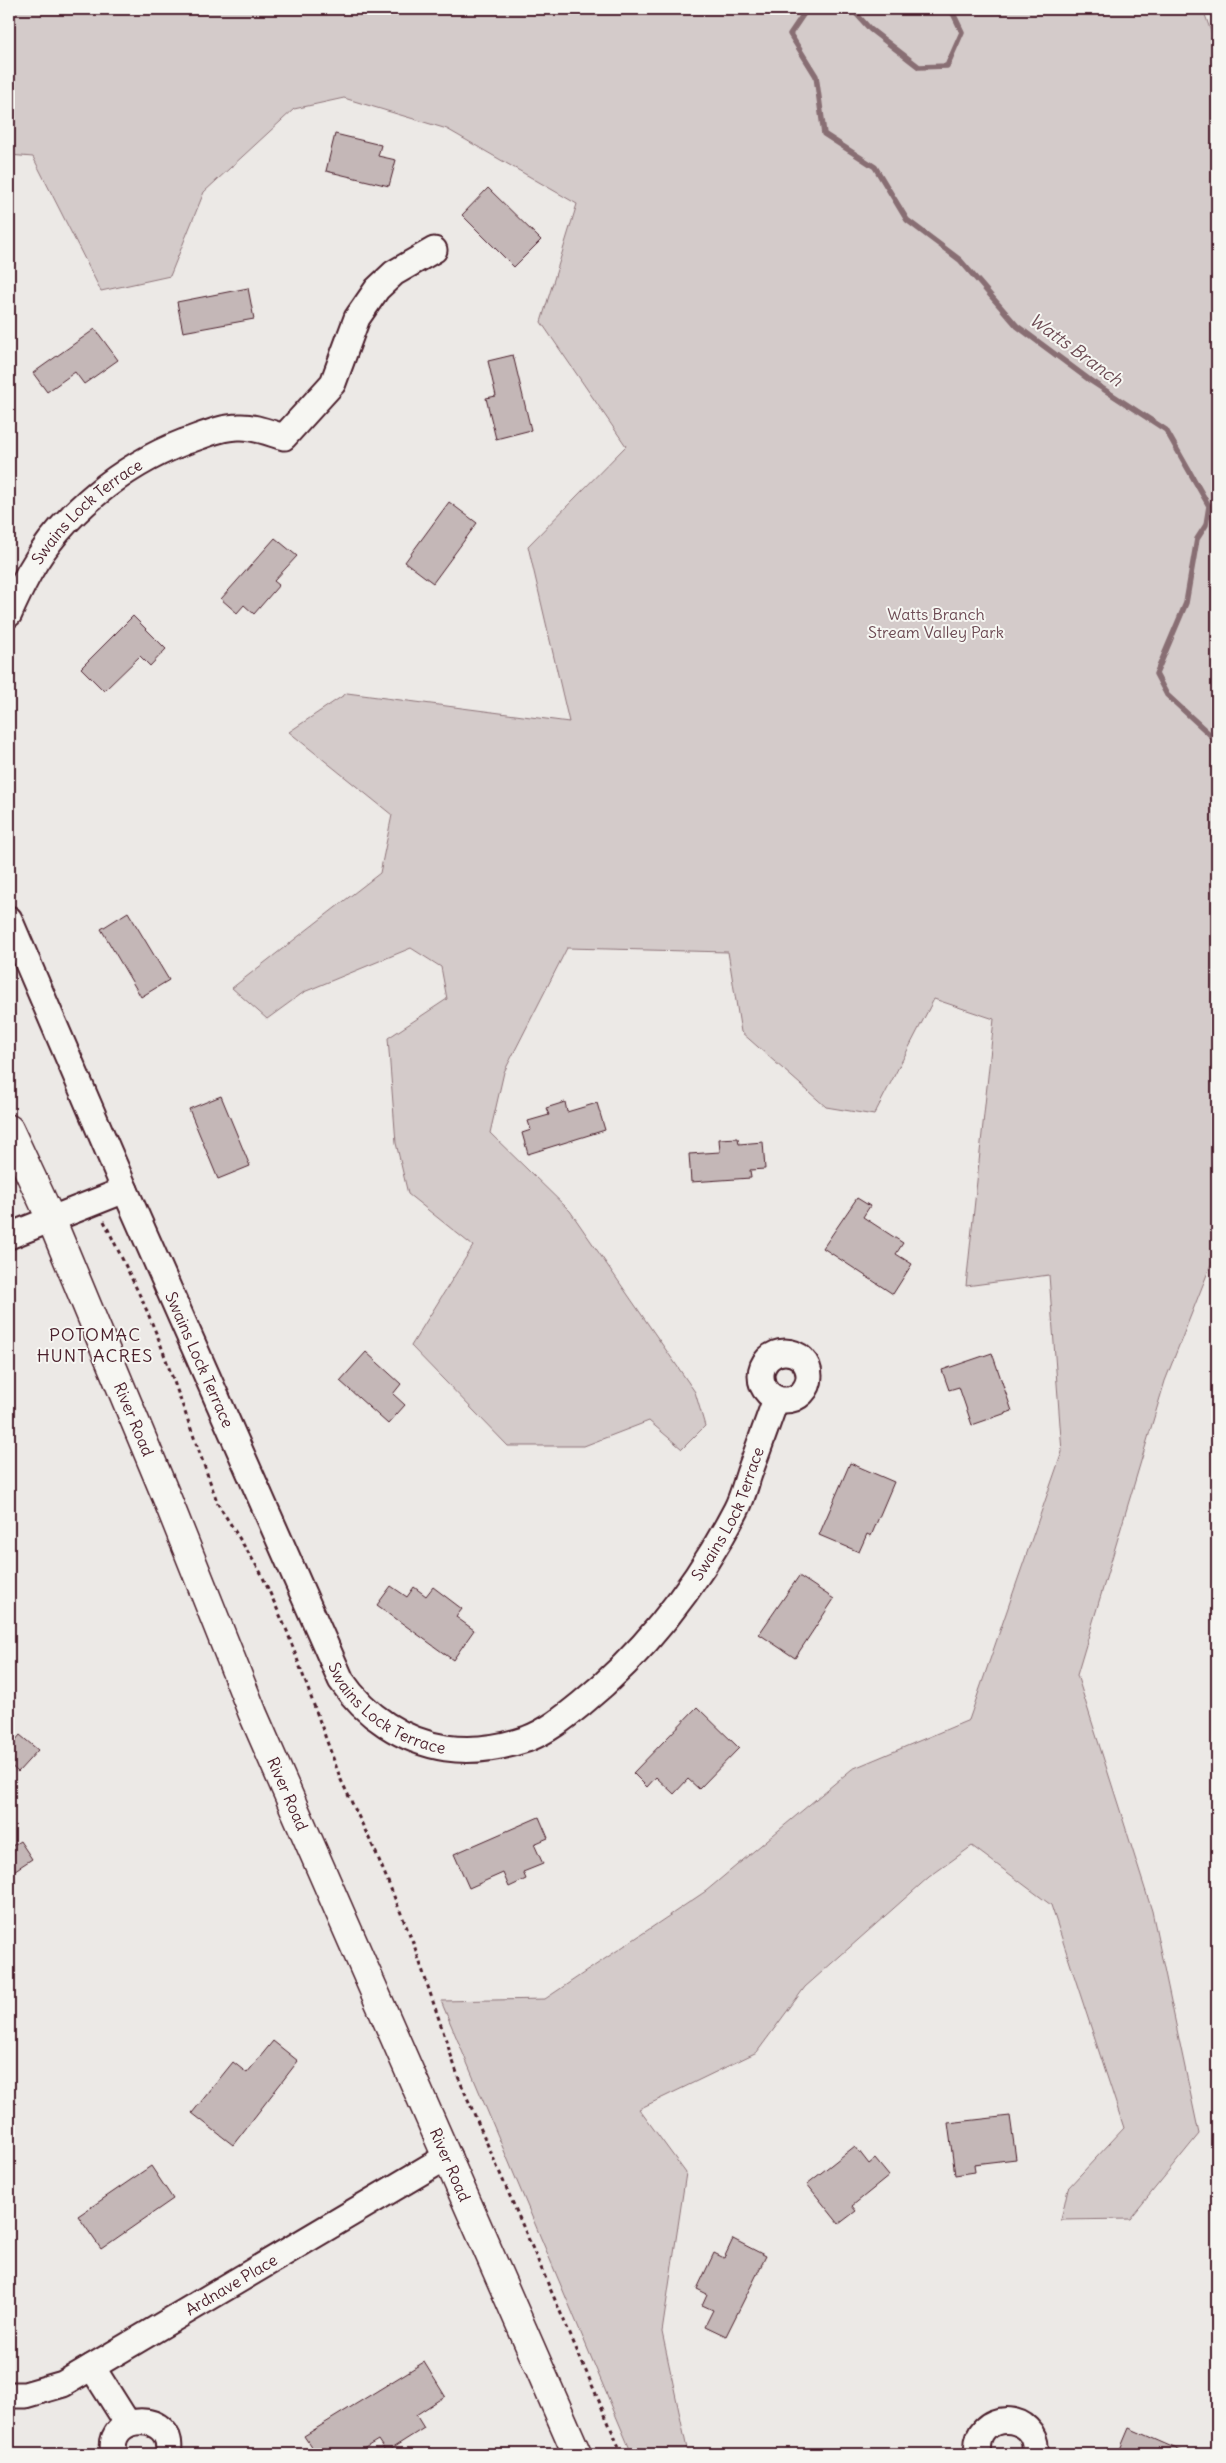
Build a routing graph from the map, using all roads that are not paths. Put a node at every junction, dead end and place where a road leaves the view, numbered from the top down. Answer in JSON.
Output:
{"nodes":[{"id":1,"x":434,"y":250,"type":"dead end"},
{"id":2,"x":9,"y":614,"type":"edge"},
{"id":3,"x":9,"y":919,"type":"edge"},
{"id":4,"x":9,"y":1129,"type":"edge"},
{"id":5,"x":125,"y":1190,"type":"junction"},
{"id":6,"x":50,"y":1220,"type":"junction"},
{"id":7,"x":9,"y":1236,"type":"edge"},
{"id":8,"x":776,"y":1399,"type":"dead end"},
{"id":9,"x":448,"y":2156,"type":"junction"},
{"id":10,"x":92,"y":2367,"type":"junction"},
{"id":11,"x":9,"y":2395,"type":"edge"},
{"id":12,"x":128,"y":2424,"type":"junction"},
{"id":13,"x":114,"y":2454,"type":"edge"},
{"id":14,"x":168,"y":2454,"type":"edge"},
{"id":15,"x":577,"y":2454,"type":"edge"},
{"id":16,"x":978,"y":2454,"type":"edge"},
{"id":17,"x":1035,"y":2454,"type":"edge"}],
"edges":[{"from":1,"to":2,"type":"street","name":"Swains Lock Terrace"},
{"from":3,"to":5,"type":"street","name":"Swains Lock Terrace"},
{"from":4,"to":6,"type":"main road","name":"River Road"},
{"from":5,"to":6,"type":"street"},
{"from":5,"to":8,"type":"street","name":"Swains Lock Terrace"},
{"from":6,"to":7,"type":"street"},
{"from":6,"to":9,"type":"main road","name":"River Road"},
{"from":9,"to":10,"type":"street","name":"Ardnave Place"},
{"from":9,"to":15,"type":"main road","name":"River Road"},
{"from":10,"to":11,"type":"street","name":"Ardnave Place"},
{"from":10,"to":12,"type":"street"},
{"from":12,"to":13,"type":"street"},
{"from":12,"to":14,"type":"street"},
{"from":16,"to":17,"type":"street"}]}
